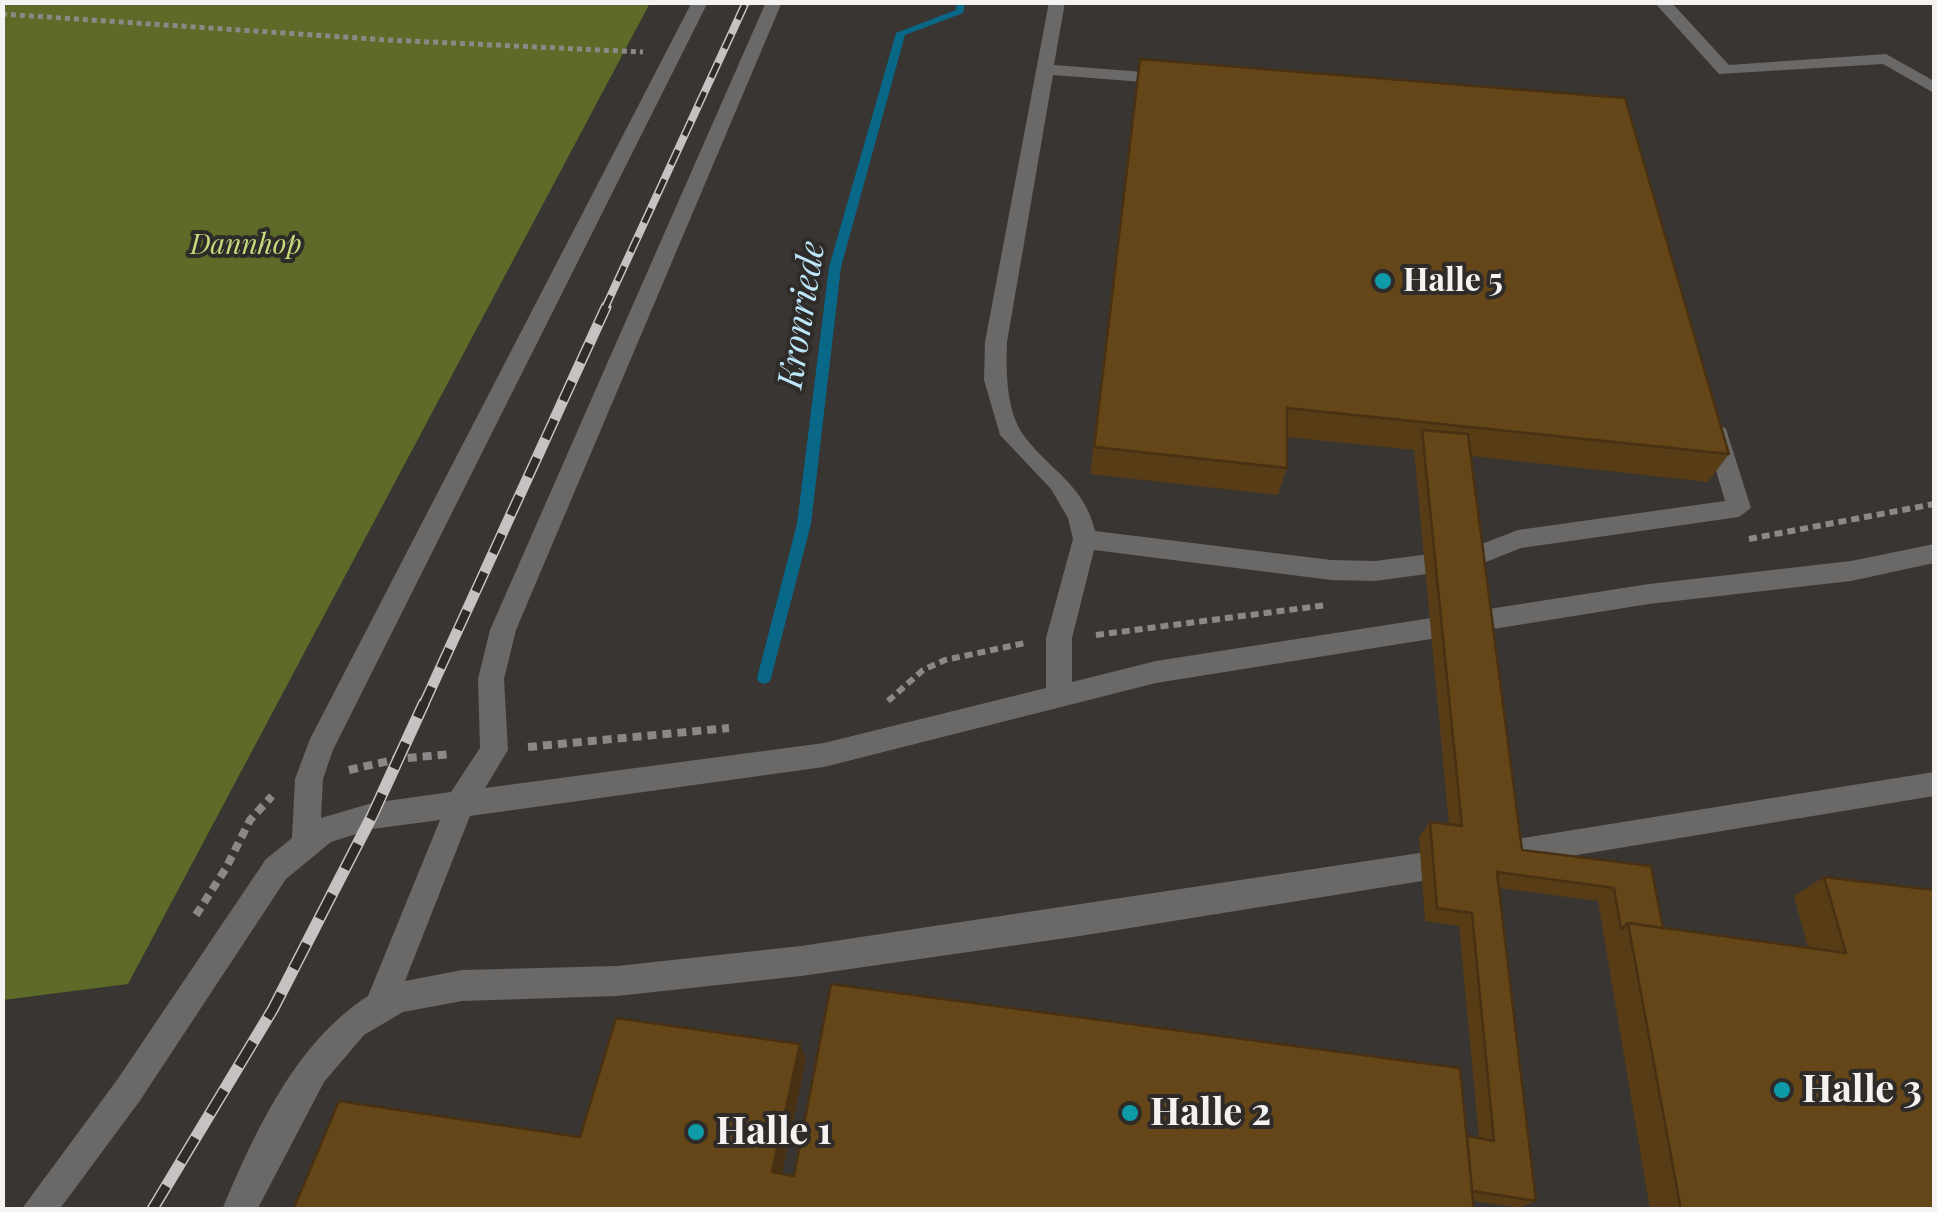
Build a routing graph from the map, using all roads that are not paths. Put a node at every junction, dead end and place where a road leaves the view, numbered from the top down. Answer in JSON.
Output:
{"nodes":[{"id":1,"x":700,"y":2,"type":"edge"},
{"id":2,"x":774,"y":2,"type":"edge"},
{"id":3,"x":1057,"y":2,"type":"edge"},
{"id":4,"x":1662,"y":2,"type":"edge"},
{"id":5,"x":1045,"y":70,"type":"junction"},
{"id":6,"x":1184,"y":81,"type":"edge"},
{"id":7,"x":1934,"y":88,"type":"edge"},
{"id":8,"x":1710,"y":414,"type":"edge"},
{"id":9,"x":1085,"y":539,"type":"junction"},
{"id":10,"x":1934,"y":554,"type":"edge"},
{"id":11,"x":1059,"y":695,"type":"junction"},
{"id":12,"x":1934,"y":784,"type":"edge"},
{"id":13,"x":461,"y":802,"type":"junction"},
{"id":14,"x":306,"y":841,"type":"junction"},
{"id":15,"x":379,"y":1007,"type":"junction"},
{"id":16,"x":38,"y":1210,"type":"edge"},
{"id":17,"x":239,"y":1210,"type":"edge"}],
"edges":[{"from":1,"to":14,"type":"street"},
{"from":2,"to":13,"type":"street"},
{"from":3,"to":5,"type":"street"},
{"from":4,"to":7,"type":"street"},
{"from":5,"to":6,"type":"street"},
{"from":5,"to":9,"type":"street"},
{"from":8,"to":9,"type":"street"},
{"from":9,"to":11,"type":"street"},
{"from":10,"to":11,"type":"street"},
{"from":11,"to":13,"type":"street"},
{"from":12,"to":15,"type":"street"},
{"from":13,"to":14,"type":"street"},
{"from":13,"to":15,"type":"street"},
{"from":14,"to":16,"type":"street"},
{"from":15,"to":17,"type":"street"}]}
